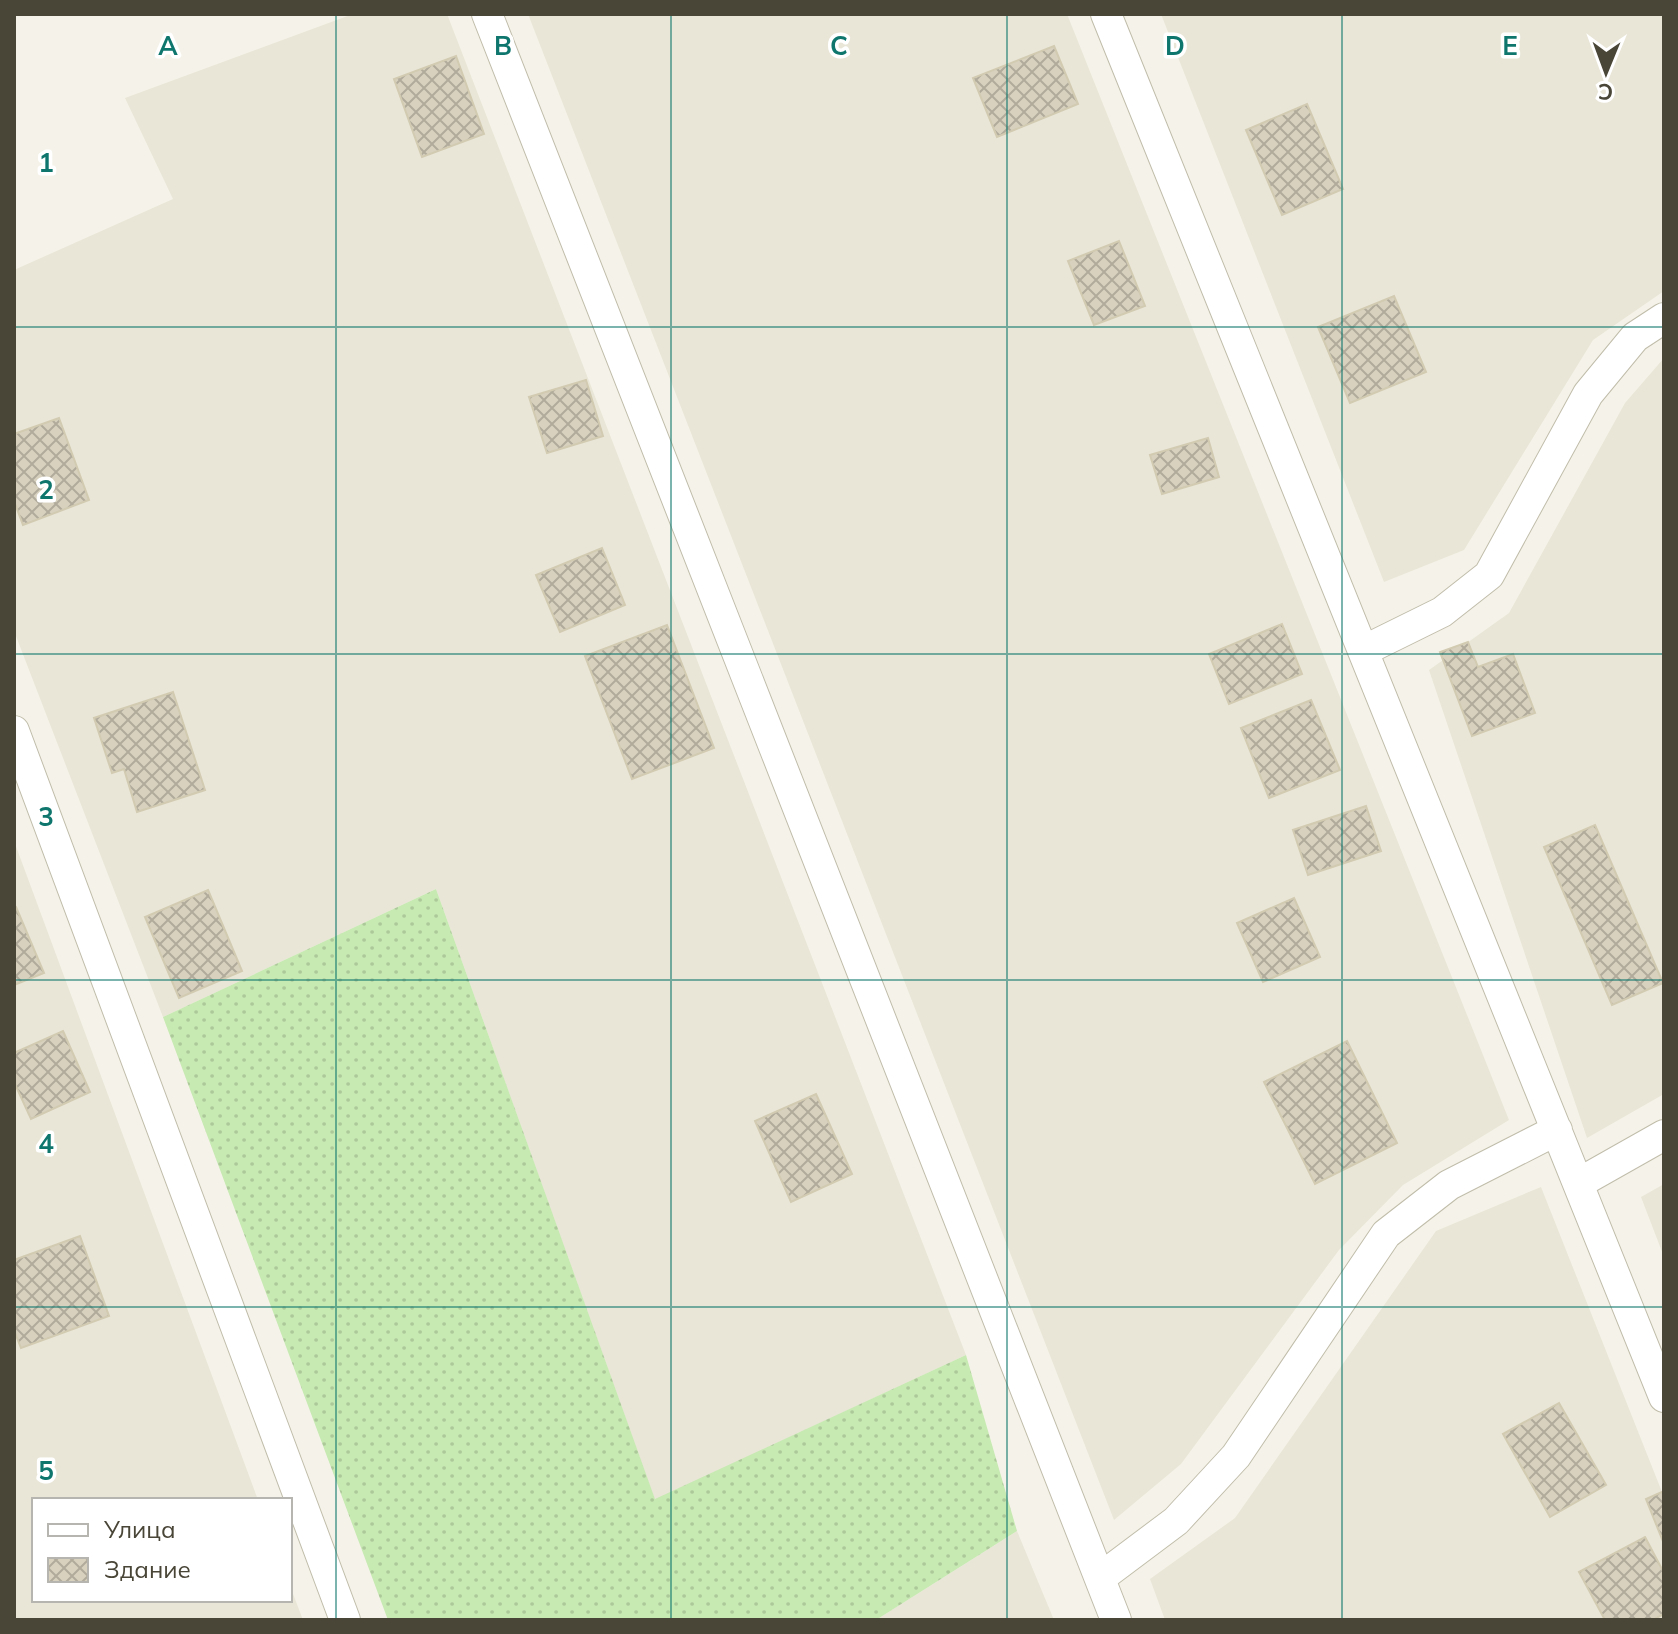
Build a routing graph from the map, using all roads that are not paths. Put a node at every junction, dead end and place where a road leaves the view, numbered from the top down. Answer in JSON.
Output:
{"nodes":[{"id":1,"x":487,"y":14,"type":"edge"},
{"id":2,"x":1106,"y":14,"type":"edge"},
{"id":3,"x":1664,"y":318,"type":"edge"},
{"id":4,"x":1363,"y":651,"type":"junction"},
{"id":5,"x":14,"y":731,"type":"edge"},
{"id":6,"x":1557,"y":1130,"type":"junction"},
{"id":7,"x":1664,"y":1135,"type":"edge"},
{"id":8,"x":1579,"y":1183,"type":"junction"},
{"id":9,"x":1664,"y":1397,"type":"edge"},
{"id":10,"x":1100,"y":1578,"type":"junction"},
{"id":11,"x":345,"y":1620,"type":"edge"},
{"id":12,"x":1116,"y":1620,"type":"edge"}],
"edges":[{"from":1,"to":10,"type":"street"},
{"from":2,"to":4,"type":"street"},
{"from":3,"to":4,"type":"street"},
{"from":4,"to":6,"type":"street"},
{"from":5,"to":11,"type":"street"},
{"from":6,"to":8,"type":"street"},
{"from":6,"to":10,"type":"street"},
{"from":7,"to":8,"type":"street"},
{"from":8,"to":9,"type":"street"},
{"from":10,"to":12,"type":"street"}]}
